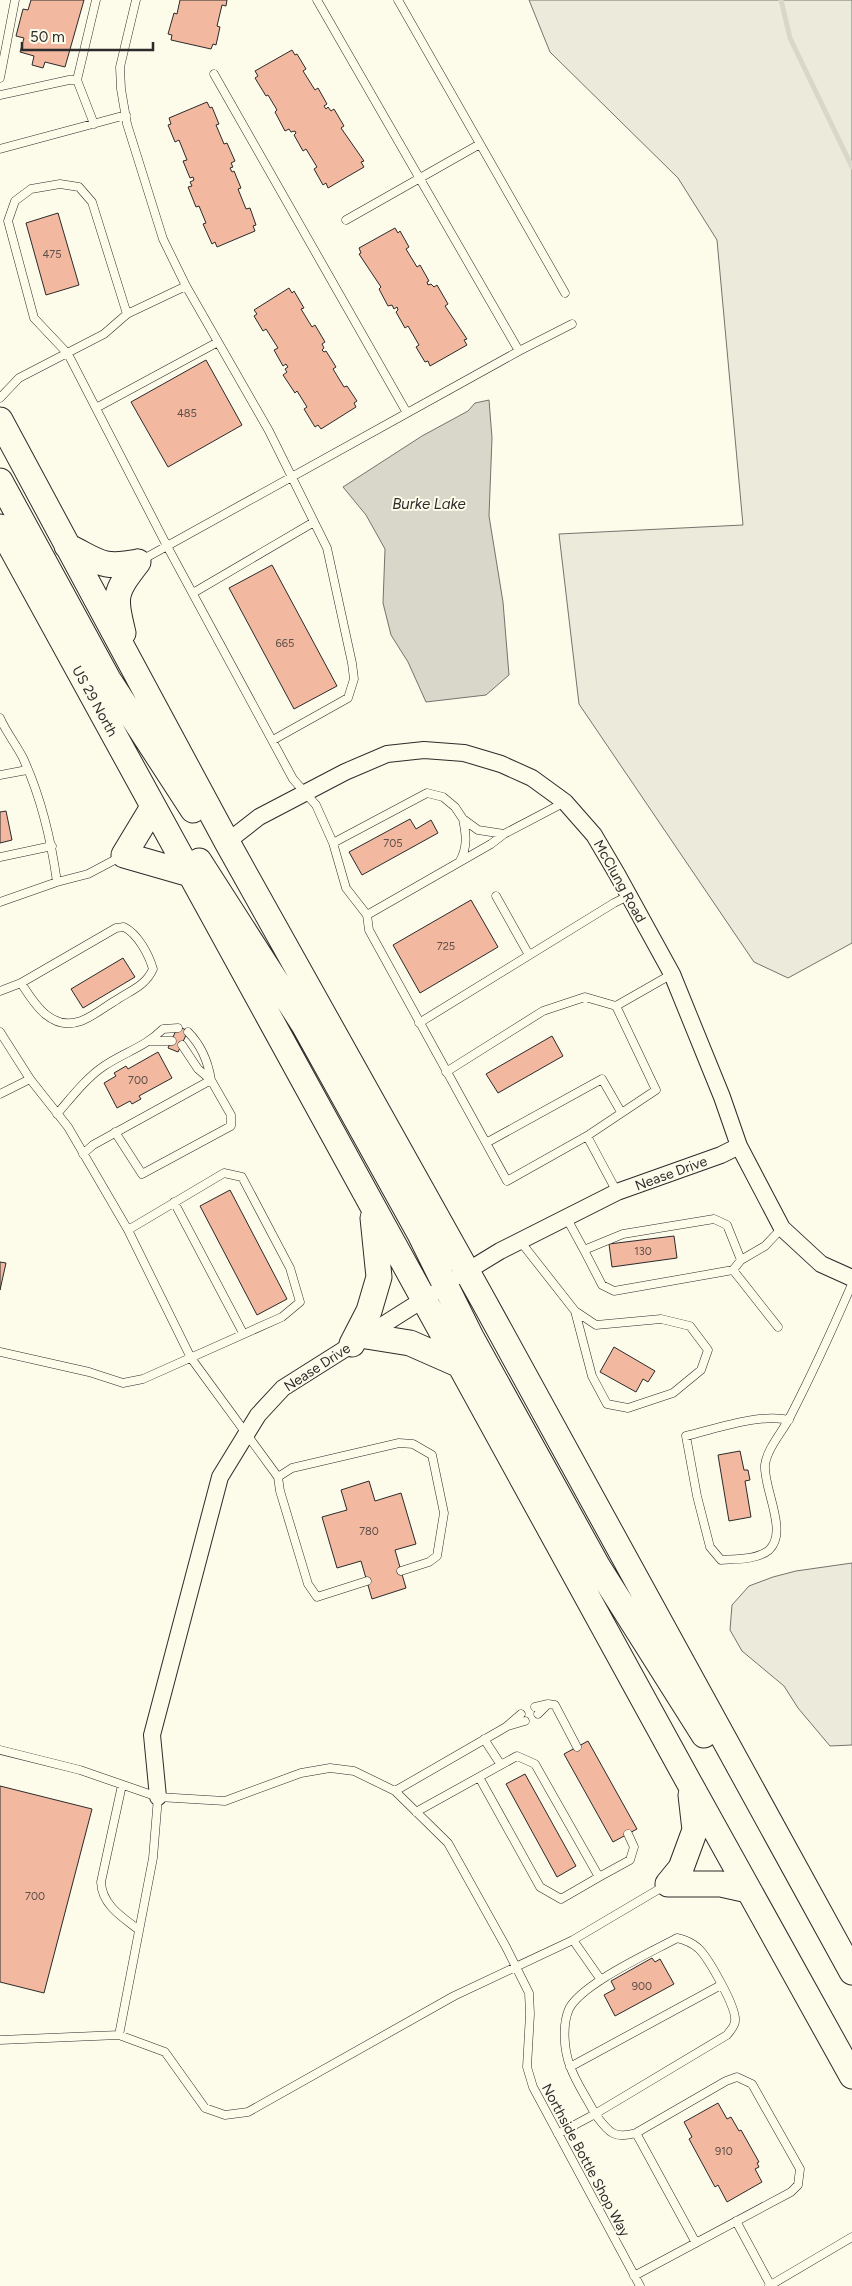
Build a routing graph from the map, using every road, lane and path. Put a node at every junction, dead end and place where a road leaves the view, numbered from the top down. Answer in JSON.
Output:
{"nodes":[{"id":1,"x":15,"y":0,"type":"edge"},
{"id":2,"x":96,"y":0,"type":"edge"},
{"id":3,"x":136,"y":0,"type":"edge"},
{"id":4,"x":317,"y":0,"type":"edge"},
{"id":5,"x":398,"y":0,"type":"edge"},
{"id":6,"x":214,"y":74,"type":"dead end"},
{"id":7,"x":0,"y":78,"type":"edge"},
{"id":8,"x":78,"y":80,"type":"junction"},
{"id":9,"x":0,"y":95,"type":"edge"},
{"id":10,"x":126,"y":115,"type":"junction"},
{"id":11,"x":94,"y":124,"type":"junction"},
{"id":12,"x":480,"y":144,"type":"junction"},
{"id":13,"x":0,"y":149,"type":"edge"},
{"id":14,"x":418,"y":178,"type":"junction"},
{"id":15,"x":346,"y":220,"type":"dead end"},
{"id":16,"x":186,"y":286,"type":"junction"},
{"id":17,"x":565,"y":293,"type":"dead end"},
{"id":18,"x":127,"y":314,"type":"junction"},
{"id":19,"x":572,"y":324,"type":"dead end"},
{"id":20,"x":218,"y":342,"type":"junction"},
{"id":21,"x":519,"y":351,"type":"junction"},
{"id":22,"x":68,"y":354,"type":"junction"},
{"id":23,"x":0,"y":398,"type":"edge"},
{"id":24,"x":96,"y":408,"type":"junction"},
{"id":25,"x":407,"y":412,"type":"junction"},
{"id":26,"x":0,"y":420,"type":"edge"},
{"id":27,"x":292,"y":476,"type":"junction"},
{"id":28,"x":0,"y":481,"type":"edge"},
{"id":29,"x":314,"y":522,"type":"junction"},
{"id":30,"x":0,"y":527,"type":"edge"},
{"id":31,"x":68,"y":546,"type":"junction"},
{"id":32,"x":167,"y":546,"type":"junction"},
{"id":33,"x":138,"y":562,"type":"junction"},
{"id":34,"x":193,"y":593,"type":"junction"},
{"id":35,"x":128,"y":657,"type":"junction"},
{"id":36,"x":0,"y":720,"type":"edge"},
{"id":37,"x":273,"y":740,"type":"junction"},
{"id":38,"x":27,"y":770,"type":"junction"},
{"id":39,"x":0,"y":776,"type":"edge"},
{"id":40,"x":304,"y":792,"type":"junction"},
{"id":41,"x":565,"y":802,"type":"junction"},
{"id":42,"x":153,"y":807,"type":"junction"},
{"id":43,"x":463,"y":818,"type":"junction"},
{"id":44,"x":166,"y":831,"type":"junction"},
{"id":45,"x":504,"y":834,"type":"junction"},
{"id":46,"x":227,"y":842,"type":"junction"},
{"id":47,"x":334,"y":843,"type":"junction"},
{"id":48,"x":52,"y":846,"type":"junction"},
{"id":49,"x":124,"y":855,"type":"junction"},
{"id":50,"x":0,"y":857,"type":"edge"},
{"id":51,"x":459,"y":863,"type":"junction"},
{"id":52,"x":190,"y":874,"type":"junction"},
{"id":53,"x":57,"y":882,"type":"junction"},
{"id":54,"x":496,"y":896,"type":"dead end"},
{"id":55,"x":628,"y":896,"type":"junction"},
{"id":56,"x":0,"y":902,"type":"edge"},
{"id":57,"x":367,"y":915,"type":"junction"},
{"id":58,"x":529,"y":955,"type":"junction"},
{"id":59,"x":672,"y":974,"type":"junction"},
{"id":60,"x":21,"y":983,"type":"junction"},
{"id":61,"x":0,"y":992,"type":"edge"},
{"id":62,"x":616,"y":1006,"type":"junction"},
{"id":63,"x":419,"y":1024,"type":"junction"},
{"id":64,"x":178,"y":1028,"type":"dead end"},
{"id":65,"x":0,"y":1032,"type":"edge"},
{"id":66,"x":188,"y":1032,"type":"dead end"},
{"id":67,"x":151,"y":1041,"type":"junction"},
{"id":68,"x":172,"y":1041,"type":"dead end"},
{"id":69,"x":182,"y":1045,"type":"dead end"},
{"id":70,"x":446,"y":1072,"type":"junction"},
{"id":71,"x":30,"y":1079,"type":"junction"},
{"id":72,"x":212,"y":1080,"type":"junction"},
{"id":73,"x":0,"y":1094,"type":"edge"},
{"id":74,"x":621,"y":1112,"type":"junction"},
{"id":75,"x":57,"y":1114,"type":"junction"},
{"id":76,"x":115,"y":1132,"type":"junction"},
{"id":77,"x":587,"y":1136,"type":"junction"},
{"id":78,"x":486,"y":1143,"type":"junction"},
{"id":79,"x":739,"y":1146,"type":"junction"},
{"id":80,"x":84,"y":1154,"type":"junction"},
{"id":81,"x":617,"y":1192,"type":"junction"},
{"id":82,"x":370,"y":1201,"type":"junction"},
{"id":83,"x":174,"y":1202,"type":"junction"},
{"id":84,"x":566,"y":1217,"type":"junction"},
{"id":85,"x":782,"y":1228,"type":"junction"},
{"id":86,"x":128,"y":1230,"type":"junction"},
{"id":87,"x":520,"y":1241,"type":"junction"},
{"id":88,"x":584,"y":1250,"type":"junction"},
{"id":89,"x":741,"y":1260,"type":"junction"},
{"id":90,"x":733,"y":1270,"type":"junction"},
{"id":91,"x":467,"y":1272,"type":"junction"},
{"id":92,"x":852,"y":1278,"type":"edge"},
{"id":93,"x":852,"y":1284,"type":"edge"},
{"id":94,"x":446,"y":1285,"type":"junction"},
{"id":95,"x":424,"y":1300,"type":"junction"},
{"id":96,"x":575,"y":1311,"type":"junction"},
{"id":97,"x":778,"y":1327,"type":"dead end"},
{"id":98,"x":243,"y":1333,"type":"junction"},
{"id":99,"x":359,"y":1340,"type":"junction"},
{"id":100,"x":0,"y":1352,"type":"edge"},
{"id":101,"x":191,"y":1358,"type":"junction"},
{"id":102,"x":460,"y":1365,"type":"junction"},
{"id":103,"x":789,"y":1420,"type":"junction"},
{"id":104,"x":246,"y":1434,"type":"junction"},
{"id":105,"x":278,"y":1477,"type":"junction"},
{"id":106,"x":401,"y":1571,"type":"dead end"},
{"id":107,"x":367,"y":1582,"type":"dead end"},
{"id":108,"x":537,"y":1710,"type":"dead end"},
{"id":109,"x":521,"y":1714,"type":"dead end"},
{"id":110,"x":526,"y":1721,"type":"dead end"},
{"id":111,"x":506,"y":1727,"type":"junction"},
{"id":112,"x":484,"y":1739,"type":"junction"},
{"id":113,"x":578,"y":1747,"type":"dead end"},
{"id":114,"x":0,"y":1750,"type":"edge"},
{"id":115,"x":501,"y":1765,"type":"junction"},
{"id":116,"x":479,"y":1777,"type":"junction"},
{"id":117,"x":122,"y":1785,"type":"junction"},
{"id":118,"x":690,"y":1785,"type":"junction"},
{"id":119,"x":395,"y":1791,"type":"junction"},
{"id":120,"x":158,"y":1797,"type":"junction"},
{"id":121,"x":764,"y":1811,"type":"junction"},
{"id":122,"x":416,"y":1812,"type":"junction"},
{"id":123,"x":628,"y":1834,"type":"dead end"},
{"id":124,"x":599,"y":1877,"type":"junction"},
{"id":125,"x":668,"y":1884,"type":"junction"},
{"id":126,"x":748,"y":1890,"type":"junction"},
{"id":127,"x":139,"y":1930,"type":"junction"},
{"id":128,"x":573,"y":1940,"type":"junction"},
{"id":129,"x":516,"y":1967,"type":"junction"},
{"id":130,"x":852,"y":1972,"type":"edge"},
{"id":131,"x":601,"y":1980,"type":"junction"},
{"id":132,"x":721,"y":1985,"type":"junction"},
{"id":133,"x":820,"y":2018,"type":"junction"},
{"id":134,"x":119,"y":2035,"type":"junction"},
{"id":135,"x":0,"y":2040,"type":"edge"},
{"id":136,"x":852,"y":2043,"type":"edge"},
{"id":137,"x":570,"y":2067,"type":"junction"},
{"id":138,"x":852,"y":2076,"type":"edge"},
{"id":139,"x":595,"y":2114,"type":"junction"},
{"id":140,"x":636,"y":2133,"type":"junction"},
{"id":141,"x":558,"y":2134,"type":"junction"},
{"id":142,"x":736,"y":2221,"type":"junction"},
{"id":143,"x":852,"y":2237,"type":"edge"},
{"id":144,"x":696,"y":2243,"type":"junction"},
{"id":145,"x":634,"y":2276,"type":"junction"},
{"id":146,"x":640,"y":2286,"type":"edge"},
{"id":147,"x":770,"y":2286,"type":"edge"}],
"edges":[{"from":1,"to":7,"type":"lane"},
{"from":2,"to":8,"type":"lane"},
{"from":3,"to":10,"type":"lane"},
{"from":4,"to":14,"type":"lane"},
{"from":5,"to":12,"type":"lane"},
{"from":6,"to":25,"type":"lane"},
{"from":8,"to":9,"type":"lane"},
{"from":8,"to":11,"type":"lane"},
{"from":10,"to":11,"type":"lane"},
{"from":10,"to":16,"type":"lane"},
{"from":11,"to":13,"type":"lane"},
{"from":12,"to":14,"type":"lane"},
{"from":12,"to":17,"type":"lane"},
{"from":14,"to":15,"type":"lane"},
{"from":14,"to":21,"type":"lane"},
{"from":16,"to":18,"type":"lane"},
{"from":16,"to":20,"type":"lane"},
{"from":18,"to":22,"type":"lane"},
{"from":18,"to":22,"type":"lane"},
{"from":19,"to":21,"type":"lane"},
{"from":20,"to":24,"type":"lane"},
{"from":20,"to":27,"type":"lane"},
{"from":21,"to":25,"type":"lane"},
{"from":22,"to":23,"type":"lane"},
{"from":22,"to":24,"type":"lane"},
{"from":24,"to":32,"type":"lane"},
{"from":25,"to":27,"type":"lane"},
{"from":26,"to":31,"type":"main road"},
{"from":27,"to":29,"type":"lane"},
{"from":27,"to":32,"type":"lane"},
{"from":28,"to":46,"type":"main road"},
{"from":29,"to":34,"type":"lane"},
{"from":29,"to":37,"type":"lane"},
{"from":30,"to":42,"type":"main road","name":"US 29 North"},
{"from":31,"to":33,"type":"main road"},
{"from":31,"to":35,"type":"main road"},
{"from":32,"to":33,"type":"lane"},
{"from":32,"to":34,"type":"lane"},
{"from":33,"to":35,"type":"main road"},
{"from":34,"to":37,"type":"lane"},
{"from":35,"to":46,"type":"main road"},
{"from":36,"to":38,"type":"lane"},
{"from":37,"to":40,"type":"lane"},
{"from":38,"to":39,"type":"lane"},
{"from":38,"to":48,"type":"lane"},
{"from":40,"to":41,"type":"street","name":"McClung Road"},
{"from":40,"to":46,"type":"street","name":"McClung Road"},
{"from":40,"to":47,"type":"lane"},
{"from":41,"to":45,"type":"lane"},
{"from":41,"to":55,"type":"street","name":"McClung Road"},
{"from":42,"to":44,"type":"main road","name":"US 29 North"},
{"from":42,"to":49,"type":"main road"},
{"from":43,"to":45,"type":"lane"},
{"from":43,"to":47,"type":"lane"},
{"from":43,"to":51,"type":"lane"},
{"from":44,"to":52,"type":"main road","name":"US 29 North"},
{"from":44,"to":94,"type":"main road"},
{"from":45,"to":51,"type":"lane"},
{"from":46,"to":91,"type":"main road"},
{"from":47,"to":57,"type":"lane"},
{"from":48,"to":50,"type":"lane"},
{"from":48,"to":53,"type":"lane"},
{"from":49,"to":52,"type":"main road"},
{"from":49,"to":53,"type":"lane"},
{"from":51,"to":57,"type":"lane"},
{"from":52,"to":82,"type":"main road","name":"US 29 North"},
{"from":53,"to":56,"type":"lane"},
{"from":54,"to":58,"type":"lane"},
{"from":55,"to":58,"type":"lane"},
{"from":55,"to":59,"type":"street","name":"McClung Road"},
{"from":57,"to":63,"type":"lane"},
{"from":58,"to":63,"type":"lane"},
{"from":59,"to":62,"type":"lane"},
{"from":59,"to":79,"type":"street","name":"McClung Road"},
{"from":60,"to":60,"type":"lane"},
{"from":60,"to":61,"type":"lane"},
{"from":62,"to":70,"type":"lane"},
{"from":62,"to":74,"type":"lane"},
{"from":63,"to":70,"type":"lane"},
{"from":64,"to":67,"type":"lane"},
{"from":65,"to":71,"type":"lane"},
{"from":66,"to":72,"type":"lane"},
{"from":67,"to":68,"type":"lane"},
{"from":67,"to":75,"type":"lane"},
{"from":69,"to":72,"type":"lane"},
{"from":70,"to":78,"type":"lane"},
{"from":71,"to":73,"type":"lane"},
{"from":71,"to":75,"type":"lane"},
{"from":72,"to":76,"type":"lane"},
{"from":72,"to":76,"type":"lane"},
{"from":74,"to":77,"type":"lane"},
{"from":74,"to":78,"type":"lane"},
{"from":75,"to":80,"type":"lane"},
{"from":76,"to":80,"type":"lane"},
{"from":77,"to":78,"type":"lane"},
{"from":77,"to":81,"type":"lane"},
{"from":79,"to":81,"type":"street","name":"Nease Drive"},
{"from":79,"to":85,"type":"street","name":"McClung Road"},
{"from":80,"to":86,"type":"lane"},
{"from":81,"to":84,"type":"street","name":"Nease Drive"},
{"from":82,"to":95,"type":"main road","name":"US 29 North"},
{"from":82,"to":99,"type":"main road"},
{"from":83,"to":86,"type":"lane"},
{"from":83,"to":98,"type":"lane"},
{"from":83,"to":98,"type":"lane"},
{"from":84,"to":87,"type":"street","name":"Nease Drive"},
{"from":84,"to":88,"type":"lane"},
{"from":85,"to":89,"type":"lane"},
{"from":85,"to":92,"type":"street","name":"McClung Road"},
{"from":86,"to":101,"type":"lane"},
{"from":87,"to":91,"type":"street","name":"Nease Drive"},
{"from":87,"to":96,"type":"lane"},
{"from":88,"to":89,"type":"lane"},
{"from":88,"to":90,"type":"lane"},
{"from":89,"to":90,"type":"lane"},
{"from":90,"to":97,"type":"lane"},
{"from":91,"to":94,"type":"street","name":"Nease Drive"},
{"from":91,"to":121,"type":"main road"},
{"from":93,"to":103,"type":"lane"},
{"from":94,"to":95,"type":"street","name":"Nease Drive"},
{"from":94,"to":121,"type":"main road"},
{"from":95,"to":99,"type":"street","name":"Nease Drive"},
{"from":95,"to":102,"type":"main road","name":"US 29 North"},
{"from":96,"to":96,"type":"lane"},
{"from":98,"to":101,"type":"lane"},
{"from":99,"to":102,"type":"main road"},
{"from":99,"to":104,"type":"street","name":"Nease Drive"},
{"from":100,"to":101,"type":"lane"},
{"from":101,"to":104,"type":"lane"},
{"from":102,"to":118,"type":"main road","name":"US 29 North"},
{"from":103,"to":103,"type":"lane"},
{"from":104,"to":105,"type":"lane"},
{"from":104,"to":120,"type":"street","name":"Nease Drive"},
{"from":105,"to":106,"type":"lane"},
{"from":105,"to":107,"type":"lane"},
{"from":108,"to":113,"type":"lane"},
{"from":109,"to":111,"type":"lane"},
{"from":110,"to":111,"type":"lane"},
{"from":111,"to":112,"type":"lane"},
{"from":112,"to":115,"type":"lane"},
{"from":112,"to":119,"type":"lane"},
{"from":114,"to":117,"type":"lane","name":"Northside Bottle Shop Way"},
{"from":115,"to":116,"type":"lane"},
{"from":115,"to":124,"type":"lane"},
{"from":116,"to":122,"type":"lane"},
{"from":116,"to":124,"type":"lane"},
{"from":117,"to":120,"type":"lane","name":"Northside Bottle Shop Way"},
{"from":117,"to":127,"type":"lane"},
{"from":118,"to":125,"type":"main road"},
{"from":118,"to":126,"type":"main road","name":"US 29 North"},
{"from":119,"to":120,"type":"lane","name":"Northside Bottle Shop Way"},
{"from":119,"to":122,"type":"lane","name":"Northside Bottle Shop Way"},
{"from":120,"to":127,"type":"lane"},
{"from":121,"to":130,"type":"main road"},
{"from":122,"to":129,"type":"lane","name":"Northside Bottle Shop Way"},
{"from":123,"to":124,"type":"lane"},
{"from":125,"to":126,"type":"main road"},
{"from":125,"to":128,"type":"lane"},
{"from":126,"to":133,"type":"main road","name":"US 29 North"},
{"from":127,"to":134,"type":"lane"},
{"from":128,"to":129,"type":"lane"},
{"from":128,"to":131,"type":"lane"},
{"from":129,"to":134,"type":"lane"},
{"from":129,"to":141,"type":"lane","name":"Northside Bottle Shop Way"},
{"from":131,"to":132,"type":"lane"},
{"from":131,"to":137,"type":"lane"},
{"from":132,"to":137,"type":"lane"},
{"from":132,"to":139,"type":"lane"},
{"from":133,"to":136,"type":"main road"},
{"from":133,"to":138,"type":"main road","name":"US 29 North"},
{"from":134,"to":135,"type":"lane"},
{"from":137,"to":139,"type":"lane"},
{"from":139,"to":140,"type":"lane"},
{"from":139,"to":141,"type":"lane"},
{"from":140,"to":142,"type":"lane"},
{"from":140,"to":144,"type":"lane"},
{"from":141,"to":145,"type":"lane","name":"Northside Bottle Shop Way"},
{"from":142,"to":144,"type":"lane"},
{"from":142,"to":147,"type":"lane"},
{"from":143,"to":147,"type":"lane"},
{"from":144,"to":145,"type":"lane"},
{"from":145,"to":146,"type":"lane","name":"Northside Bottle Shop Way"}]}
